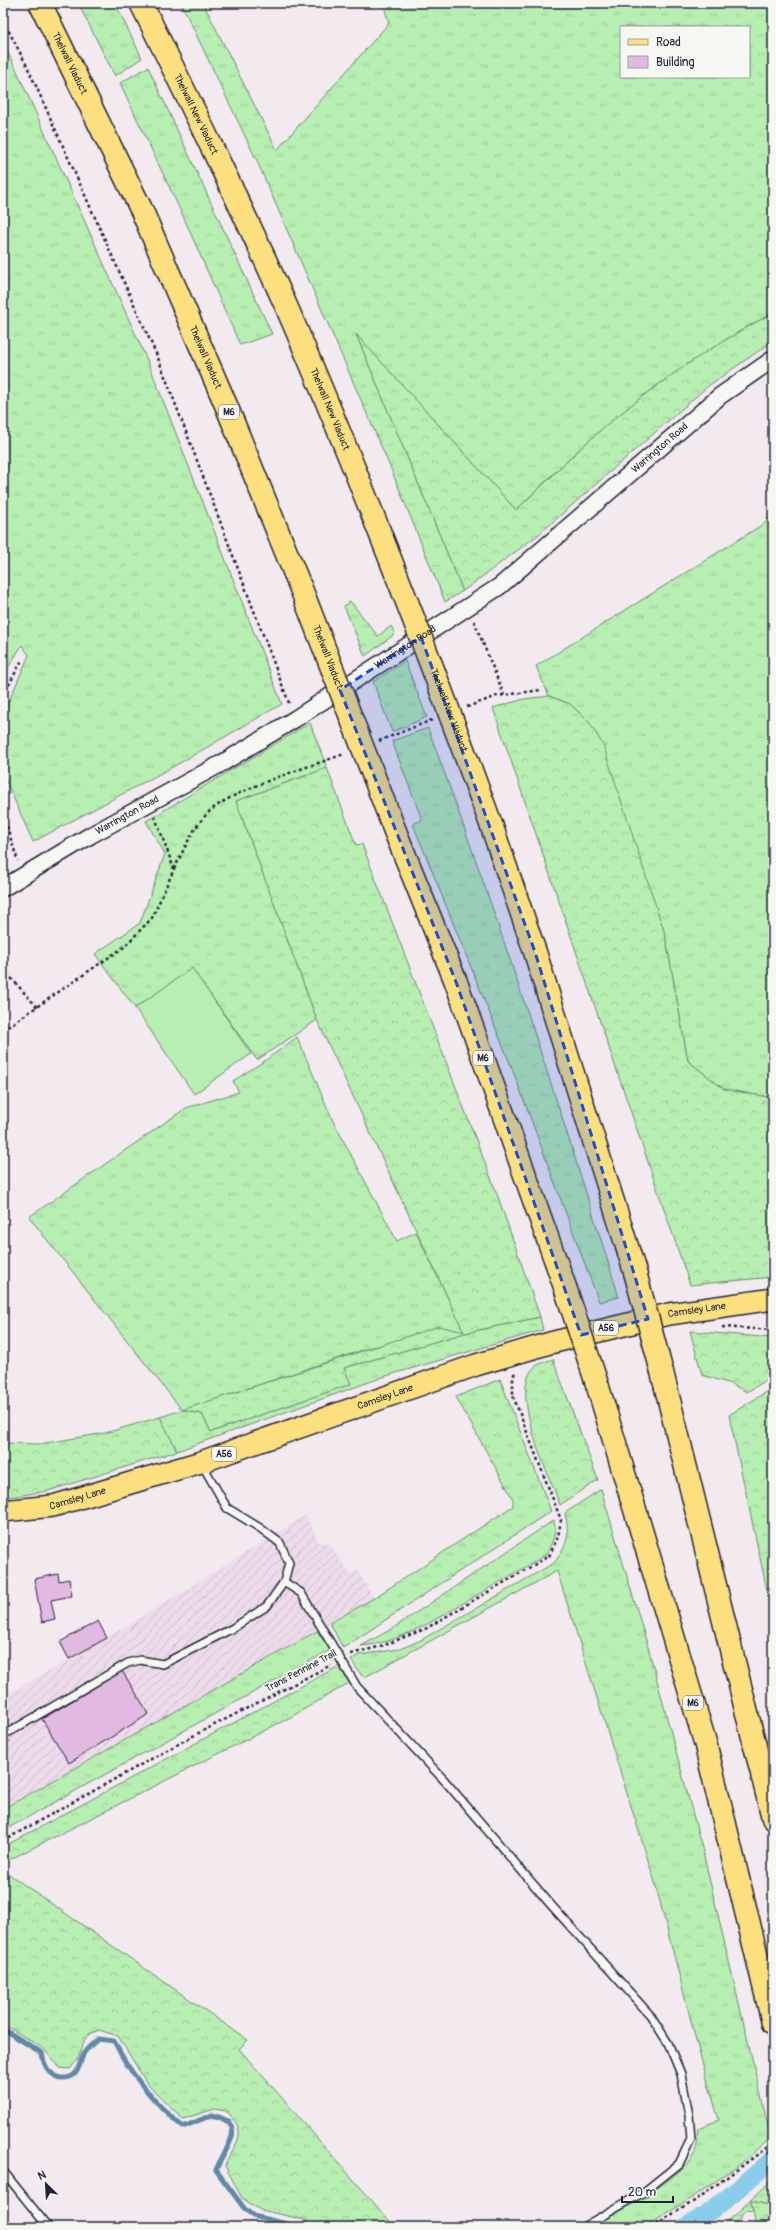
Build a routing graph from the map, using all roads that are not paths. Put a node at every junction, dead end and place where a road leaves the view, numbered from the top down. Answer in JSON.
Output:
{"nodes":[{"id":1,"x":40,"y":3,"type":"edge"},
{"id":2,"x":141,"y":3,"type":"edge"},
{"id":3,"x":773,"y":359,"type":"edge"},
{"id":4,"x":3,"y":888,"type":"edge"},
{"id":5,"x":773,"y":1299,"type":"edge"},
{"id":6,"x":200,"y":1462,"type":"junction"},
{"id":7,"x":3,"y":1511,"type":"edge"},
{"id":8,"x":284,"y":1582,"type":"junction"},
{"id":9,"x":8,"y":1732,"type":"dead end"},
{"id":10,"x":773,"y":1818,"type":"edge"},
{"id":11,"x":773,"y":2023,"type":"edge"},
{"id":12,"x":3,"y":2171,"type":"edge"},
{"id":13,"x":48,"y":2227,"type":"edge"},
{"id":14,"x":583,"y":2227,"type":"edge"}],
"edges":[{"from":1,"to":11,"type":"highway","name":"Thelwall Viaduct","number":"M6","bridge":true},
{"from":2,"to":10,"type":"highway","name":"Thelwall New Viaduct","bridge":true},
{"from":3,"to":4,"type":"street","name":"Warrington Road"},
{"from":5,"to":6,"type":"main road","name":"Camsley Lane","number":"A56"},
{"from":6,"to":7,"type":"main road","name":"Camsley Lane","number":"A56"},
{"from":6,"to":8,"type":"lane"},
{"from":8,"to":9,"type":"lane"},
{"from":8,"to":14,"type":"lane"},
{"from":12,"to":13,"type":"lane"}]}
